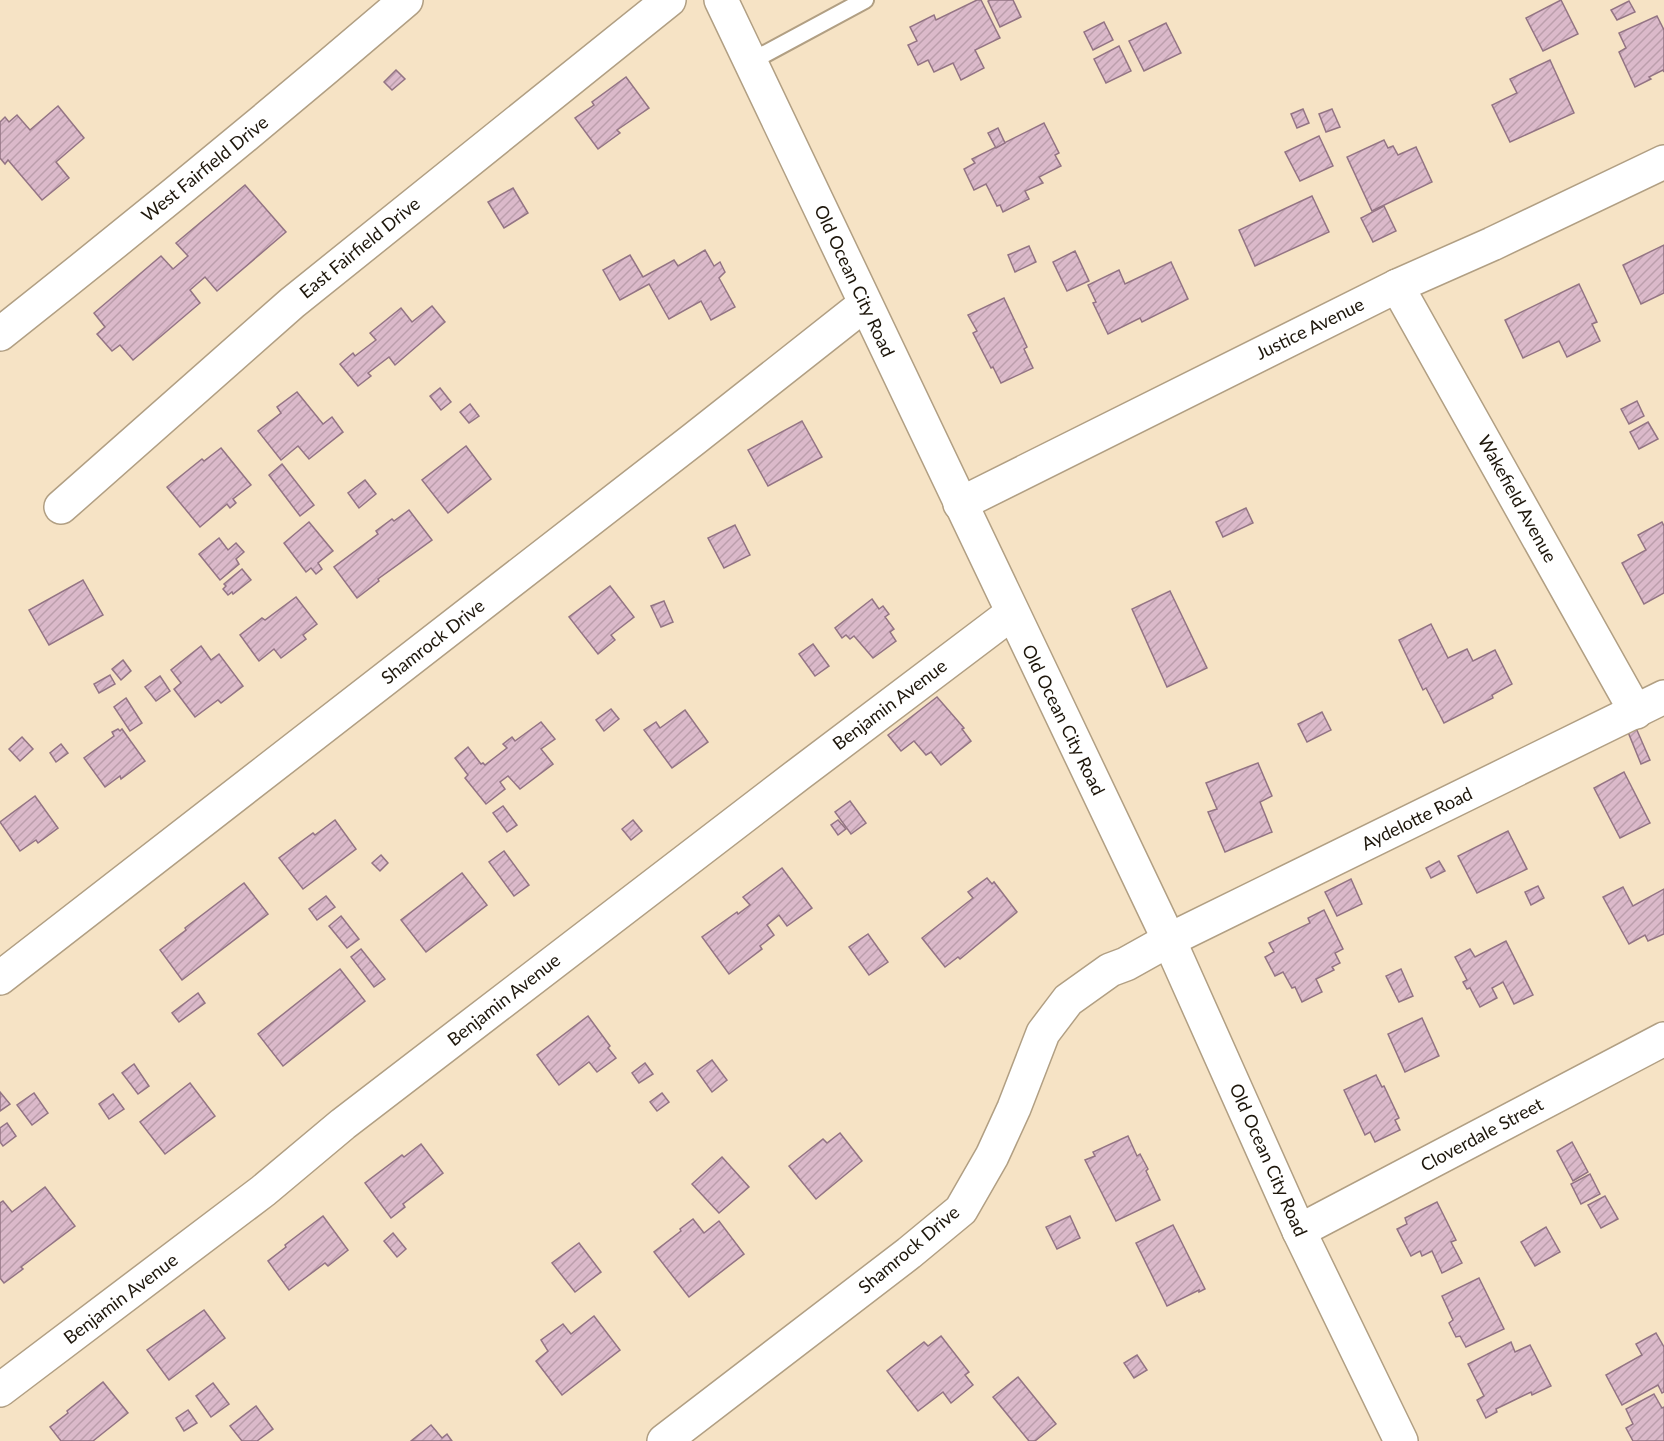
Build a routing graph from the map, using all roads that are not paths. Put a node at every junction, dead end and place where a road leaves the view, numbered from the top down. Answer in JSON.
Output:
{"nodes":[{"id":1,"x":406,"y":0,"type":"edge"},
{"id":2,"x":669,"y":0,"type":"edge"},
{"id":3,"x":721,"y":0,"type":"edge"},
{"id":4,"x":865,"y":0,"type":"edge"},
{"id":5,"x":750,"y":62,"type":"junction"},
{"id":6,"x":1664,"y":162,"type":"edge"},
{"id":7,"x":1397,"y":286,"type":"junction"},
{"id":8,"x":865,"y":304,"type":"junction"},
{"id":9,"x":0,"y":334,"type":"edge"},
{"id":10,"x":960,"y":504,"type":"junction"},
{"id":11,"x":61,"y":507,"type":"dead end"},
{"id":12,"x":1012,"y":613,"type":"junction"},
{"id":13,"x":1650,"y":705,"type":"edge"},
{"id":14,"x":1169,"y":940,"type":"junction"},
{"id":15,"x":0,"y":978,"type":"edge"},
{"id":16,"x":1664,"y":1039,"type":"edge"},
{"id":17,"x":1299,"y":1231,"type":"junction"},
{"id":18,"x":0,"y":1390,"type":"edge"},
{"id":19,"x":664,"y":1441,"type":"edge"},
{"id":20,"x":1401,"y":1441,"type":"edge"}],
"edges":[{"from":1,"to":9,"type":"street","name":"West Fairfield Drive"},
{"from":2,"to":11,"type":"street","name":"East Fairfield Drive"},
{"from":3,"to":5,"type":"street","name":"Old Ocean City Road"},
{"from":4,"to":5,"type":"lane"},
{"from":5,"to":8,"type":"street","name":"Old Ocean City Road"},
{"from":6,"to":7,"type":"street","name":"Justice Avenue"},
{"from":7,"to":10,"type":"street","name":"Justice Avenue"},
{"from":7,"to":13,"type":"street","name":"Wakefield Avenue"},
{"from":8,"to":10,"type":"street","name":"Old Ocean City Road"},
{"from":8,"to":15,"type":"street","name":"Shamrock Drive"},
{"from":10,"to":12,"type":"street","name":"Old Ocean City Road"},
{"from":12,"to":14,"type":"street","name":"Old Ocean City Road"},
{"from":12,"to":18,"type":"street","name":"Benjamin Avenue"},
{"from":13,"to":14,"type":"street","name":"Aydelotte Road"},
{"from":14,"to":17,"type":"street","name":"Old Ocean City Road"},
{"from":14,"to":19,"type":"street","name":"Shamrock Drive"},
{"from":16,"to":17,"type":"street","name":"Cloverdale Street"},
{"from":17,"to":20,"type":"street","name":"Old Ocean City Road"}]}
